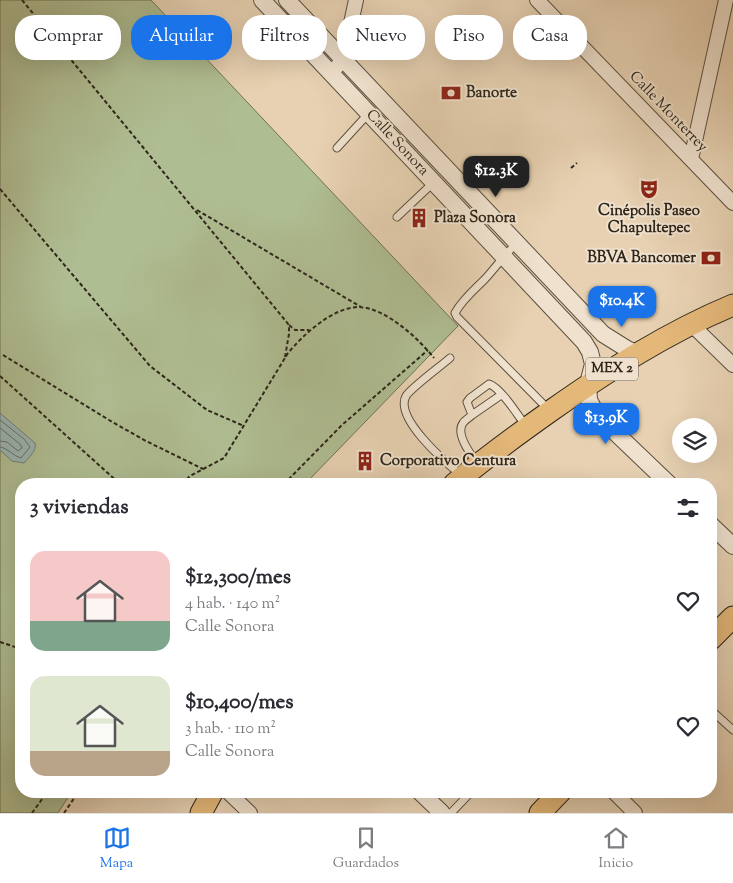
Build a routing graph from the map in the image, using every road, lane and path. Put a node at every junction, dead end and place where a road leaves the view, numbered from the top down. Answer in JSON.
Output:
{"nodes":[{"id":1,"x":22,"y":0,"type":"edge"},
{"id":2,"x":262,"y":0,"type":"edge"},
{"id":3,"x":287,"y":0,"type":"edge"},
{"id":4,"x":356,"y":0,"type":"edge"},
{"id":5,"x":537,"y":0,"type":"edge"},
{"id":6,"x":725,"y":2,"type":"edge"},
{"id":7,"x":353,"y":15,"type":"edge"},
{"id":8,"x":337,"y":54,"type":"edge"},
{"id":9,"x":343,"y":60,"type":"joint"},
{"id":10,"x":331,"y":73,"type":"junction"},
{"id":11,"x":369,"y":113,"type":"junction"},
{"id":12,"x":337,"y":148,"type":"dead end"},
{"id":13,"x":691,"y":159,"type":"junction"},
{"id":14,"x":577,"y":163,"type":"dead end"},
{"id":15,"x":571,"y":168,"type":"dead end"},
{"id":16,"x":434,"y":182,"type":"junction"},
{"id":17,"x":0,"y":189,"type":"edge"},
{"id":18,"x":733,"y":203,"type":"edge"},
{"id":19,"x":194,"y":208,"type":"junction"},
{"id":20,"x":397,"y":217,"type":"dead end"},
{"id":21,"x":518,"y":243,"type":"junction"},
{"id":22,"x":504,"y":255,"type":"junction"},
{"id":23,"x":733,"y":305,"type":"edge"},
{"id":24,"x":363,"y":308,"type":"junction"},
{"id":25,"x":289,"y":325,"type":"junction"},
{"id":26,"x":692,"y":325,"type":"junction"},
{"id":27,"x":312,"y":329,"type":"junction"},
{"id":28,"x":428,"y":350,"type":"junction"},
{"id":29,"x":638,"y":354,"type":"junction"},
{"id":30,"x":3,"y":355,"type":"dead end"},
{"id":31,"x":450,"y":358,"type":"dead end"},
{"id":32,"x":284,"y":360,"type":"junction"},
{"id":33,"x":733,"y":365,"type":"edge"},
{"id":34,"x":441,"y":366,"type":"junction"},
{"id":35,"x":0,"y":376,"type":"edge"},
{"id":36,"x":588,"y":384,"type":"junction"},
{"id":37,"x":501,"y":395,"type":"junction"},
{"id":38,"x":550,"y":412,"type":"junction"},
{"id":39,"x":472,"y":415,"type":"junction"},
{"id":40,"x":244,"y":426,"type":"junction"},
{"id":41,"x":527,"y":428,"type":"junction"},
{"id":42,"x":203,"y":469,"type":"junction"},
{"id":43,"x":466,"y":477,"type":"edge"},
{"id":44,"x":113,"y":478,"type":"edge"},
{"id":45,"x":188,"y":478,"type":"edge"},
{"id":46,"x":290,"y":478,"type":"edge"},
{"id":47,"x":662,"y":478,"type":"edge"},
{"id":48,"x":717,"y":531,"type":"edge"},
{"id":49,"x":733,"y":546,"type":"edge"},
{"id":50,"x":733,"y":617,"type":"edge"},
{"id":51,"x":717,"y":633,"type":"edge"},
{"id":52,"x":0,"y":642,"type":"edge"},
{"id":53,"x":15,"y":647,"type":"edge"},
{"id":54,"x":717,"y":715,"type":"edge"},
{"id":55,"x":733,"y":730,"type":"edge"},
{"id":56,"x":43,"y":798,"type":"edge"},
{"id":57,"x":74,"y":798,"type":"edge"},
{"id":58,"x":209,"y":798,"type":"edge"},
{"id":59,"x":234,"y":798,"type":"edge"},
{"id":60,"x":426,"y":798,"type":"edge"},
{"id":61,"x":465,"y":798,"type":"edge"},
{"id":62,"x":554,"y":798,"type":"edge"},
{"id":63,"x":620,"y":798,"type":"edge"},
{"id":64,"x":32,"y":813,"type":"edge"},
{"id":65,"x":64,"y":813,"type":"edge"},
{"id":66,"x":201,"y":813,"type":"edge"},
{"id":67,"x":250,"y":813,"type":"edge"},
{"id":68,"x":442,"y":813,"type":"edge"},
{"id":69,"x":451,"y":813,"type":"edge"},
{"id":70,"x":540,"y":813,"type":"edge"},
{"id":71,"x":635,"y":813,"type":"edge"}],
"edges":[{"from":1,"to":19,"type":"path"},
{"from":2,"to":10,"type":"street","name":"Calle Sonora"},
{"from":3,"to":8,"type":"street","name":"Calle Sonora"},
{"from":4,"to":7,"type":"street"},
{"from":5,"to":13,"type":"street","name":"Calle Monterrey"},
{"from":6,"to":13,"type":"street"},
{"from":9,"to":10,"type":"street"},
{"from":9,"to":21,"type":"street","name":"Calle Sonora"},
{"from":10,"to":11,"type":"street","name":"Calle Sonora"},
{"from":11,"to":12,"type":"lane"},
{"from":11,"to":16,"type":"street","name":"Calle Sonora"},
{"from":13,"to":18,"type":"street","name":"Calle Monterrey"},
{"from":14,"to":15,"type":"path"},
{"from":16,"to":20,"type":"lane"},
{"from":16,"to":22,"type":"street","name":"Calle Sonora"},
{"from":17,"to":40,"type":"path"},
{"from":19,"to":24,"type":"path"},
{"from":19,"to":25,"type":"path"},
{"from":21,"to":22,"type":"lane"},
{"from":21,"to":29,"type":"street","name":"Calle Sonora"},
{"from":22,"to":36,"type":"street","name":"Calle Sonora"},
{"from":22,"to":38,"type":"lane"},
{"from":23,"to":26,"type":"main road","number":"MEX 2"},
{"from":24,"to":27,"type":"path"},
{"from":24,"to":28,"type":"path"},
{"from":25,"to":27,"type":"path"},
{"from":25,"to":32,"type":"path"},
{"from":26,"to":29,"type":"main road","number":"MEX 2"},
{"from":26,"to":33,"type":"street"},
{"from":27,"to":32,"type":"path"},
{"from":28,"to":34,"type":"path"},
{"from":28,"to":46,"type":"path"},
{"from":29,"to":36,"type":"main road","number":"MEX 2"},
{"from":30,"to":42,"type":"path"},
{"from":31,"to":34,"type":"lane"},
{"from":32,"to":40,"type":"path"},
{"from":34,"to":43,"type":"lane"},
{"from":35,"to":44,"type":"path"},
{"from":36,"to":38,"type":"main road","number":"MEX 2"},
{"from":36,"to":47,"type":"street"},
{"from":37,"to":39,"type":"lane"},
{"from":37,"to":39,"type":"lane"},
{"from":37,"to":41,"type":"lane"},
{"from":38,"to":41,"type":"main road","number":"MEX 2"},
{"from":39,"to":43,"type":"lane"},
{"from":40,"to":42,"type":"path"},
{"from":41,"to":43,"type":"main road","number":"MEX 2"},
{"from":42,"to":45,"type":"path"},
{"from":48,"to":49,"type":"street"},
{"from":50,"to":51,"type":"main road"},
{"from":52,"to":53,"type":"path"},
{"from":54,"to":55,"type":"lane"},
{"from":56,"to":64,"type":"path"},
{"from":57,"to":65,"type":"path"},
{"from":58,"to":66,"type":"main road"},
{"from":59,"to":67,"type":"street"},
{"from":60,"to":68,"type":"street"},
{"from":61,"to":69,"type":"lane"},
{"from":62,"to":70,"type":"main road"},
{"from":63,"to":71,"type":"street"}]}
